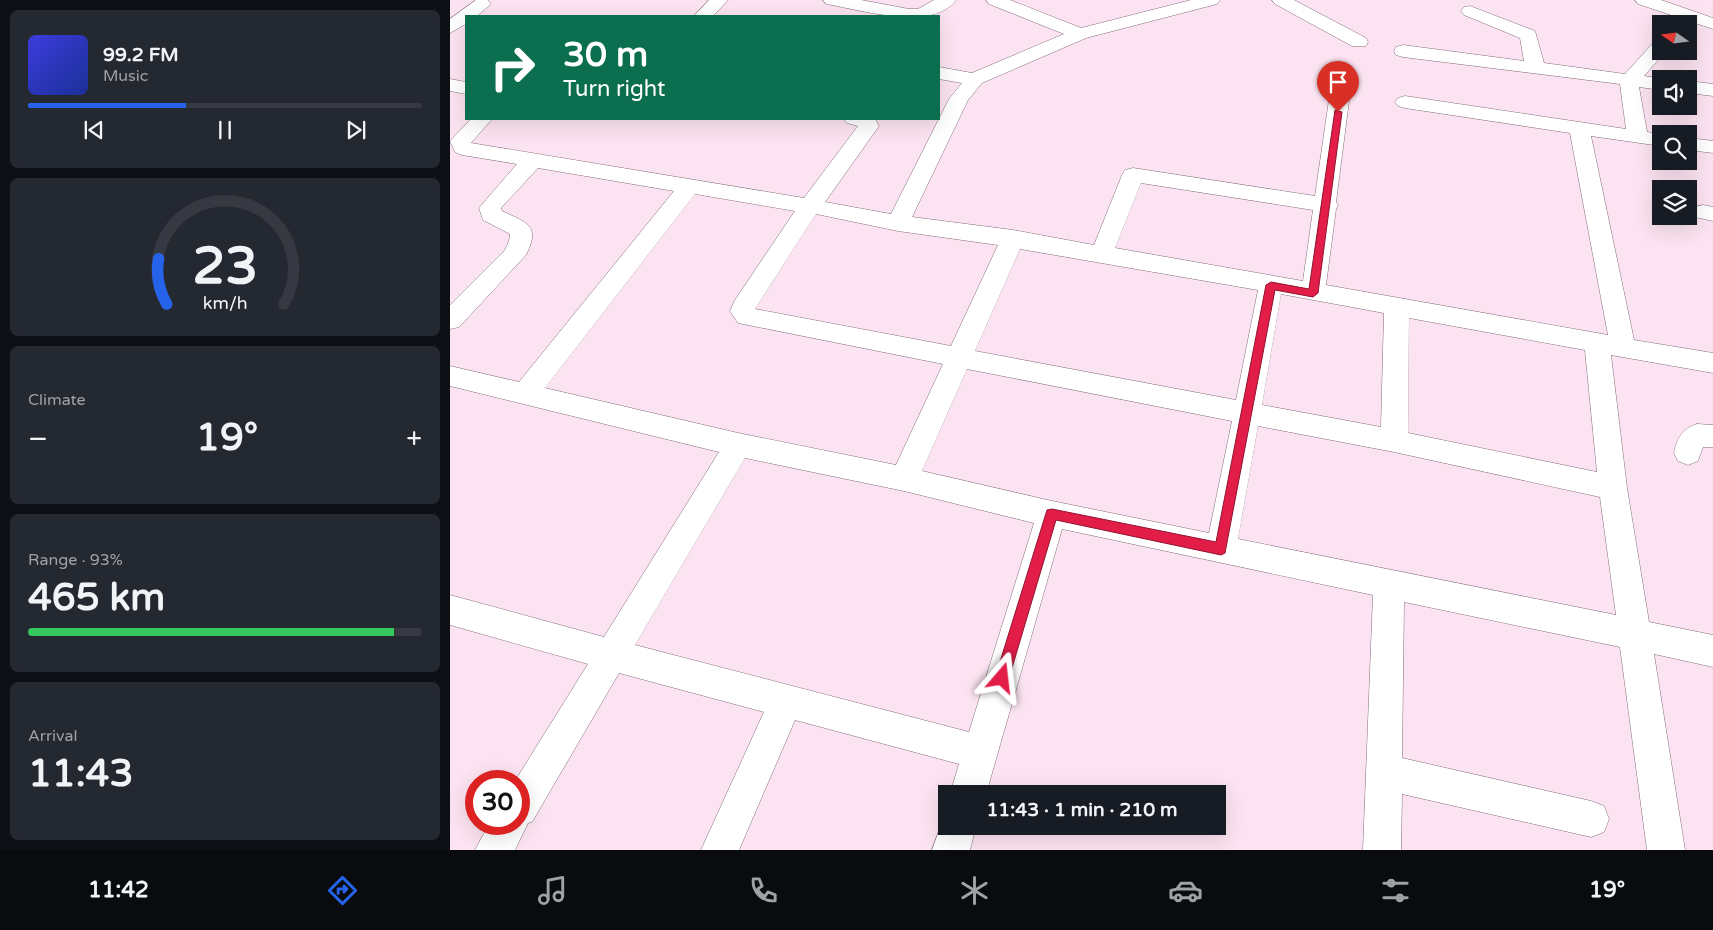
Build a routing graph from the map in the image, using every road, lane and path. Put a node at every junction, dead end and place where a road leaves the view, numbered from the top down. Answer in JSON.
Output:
{"nodes":[{"id":1,"x":719,"y":0,"type":"edge"},
{"id":2,"x":832,"y":0,"type":"edge"},
{"id":3,"x":947,"y":0,"type":"edge"},
{"id":4,"x":995,"y":0,"type":"edge"},
{"id":5,"x":1206,"y":0,"type":"edge"},
{"id":6,"x":1281,"y":0,"type":"edge"},
{"id":7,"x":1644,"y":0,"type":"edge"},
{"id":8,"x":482,"y":4,"type":"dead end"},
{"id":9,"x":1470,"y":11,"type":"dead end"},
{"id":10,"x":467,"y":15,"type":"edge"},
{"id":11,"x":705,"y":15,"type":"edge"},
{"id":12,"x":1676,"y":15,"type":"edge"},
{"id":13,"x":465,"y":17,"type":"edge"},
{"id":14,"x":1698,"y":22,"type":"edge"},
{"id":15,"x":1713,"y":24,"type":"edge"},
{"id":16,"x":450,"y":28,"type":"edge"},
{"id":17,"x":1080,"y":34,"type":"junction"},
{"id":18,"x":1359,"y":42,"type":"dead end"},
{"id":19,"x":1403,"y":51,"type":"dead end"},
{"id":20,"x":1652,"y":56,"type":"edge"},
{"id":21,"x":1535,"y":68,"type":"junction"},
{"id":22,"x":940,"y":73,"type":"edge"},
{"id":23,"x":975,"y":80,"type":"junction"},
{"id":24,"x":1631,"y":81,"type":"junction"},
{"id":25,"x":1652,"y":83,"type":"edge"},
{"id":26,"x":450,"y":86,"type":"edge"},
{"id":27,"x":465,"y":88,"type":"edge"},
{"id":28,"x":1697,"y":88,"type":"edge"},
{"id":29,"x":1713,"y":90,"type":"edge"},
{"id":30,"x":1340,"y":93,"type":"dead end"},
{"id":31,"x":1405,"y":102,"type":"dead end"},
{"id":32,"x":481,"y":120,"type":"edge"},
{"id":33,"x":858,"y":120,"type":"edge"},
{"id":34,"x":1579,"y":128,"type":"junction"},
{"id":35,"x":1638,"y":136,"type":"junction"},
{"id":36,"x":1652,"y":138,"type":"edge"},
{"id":37,"x":1697,"y":145,"type":"edge"},
{"id":38,"x":1713,"y":147,"type":"edge"},
{"id":39,"x":534,"y":159,"type":"junction"},
{"id":40,"x":689,"y":187,"type":"junction"},
{"id":41,"x":1327,"y":205,"type":"junction"},
{"id":42,"x":810,"y":206,"type":"junction"},
{"id":43,"x":898,"y":223,"type":"junction"},
{"id":44,"x":1013,"y":238,"type":"junction"},
{"id":45,"x":1101,"y":255,"type":"junction"},
{"id":46,"x":1271,"y":285,"type":"junction"},
{"id":47,"x":1313,"y":293,"type":"junction"},
{"id":48,"x":1397,"y":308,"type":"junction"},
{"id":49,"x":450,"y":320,"type":"edge"},
{"id":50,"x":1610,"y":346,"type":"junction"},
{"id":51,"x":958,"y":358,"type":"junction"},
{"id":52,"x":1713,"y":363,"type":"edge"},
{"id":53,"x":450,"y":376,"type":"edge"},
{"id":54,"x":526,"y":394,"type":"junction"},
{"id":55,"x":1246,"y":413,"type":"junction"},
{"id":56,"x":1713,"y":436,"type":"edge"},
{"id":57,"x":1394,"y":441,"type":"junction"},
{"id":58,"x":738,"y":445,"type":"junction"},
{"id":59,"x":1688,"y":453,"type":"dead end"},
{"id":60,"x":904,"y":479,"type":"junction"},
{"id":61,"x":1613,"y":488,"type":"junction"},
{"id":62,"x":1052,"y":514,"type":"junction"},
{"id":63,"x":1221,"y":549,"type":"junction"},
{"id":64,"x":1389,"y":584,"type":"junction"},
{"id":65,"x":450,"y":610,"type":"edge"},
{"id":66,"x":1634,"y":634,"type":"junction"},
{"id":67,"x":1713,"y":651,"type":"edge"},
{"id":68,"x":612,"y":655,"type":"junction"},
{"id":69,"x":786,"y":701,"type":"junction"},
{"id":70,"x":980,"y":752,"type":"junction"},
{"id":71,"x":1383,"y":772,"type":"junction"},
{"id":72,"x":971,"y":785,"type":"edge"},
{"id":73,"x":530,"y":791,"type":"edge"},
{"id":74,"x":1591,"y":820,"type":"dead end"},
{"id":75,"x":503,"y":835,"type":"edge"},
{"id":76,"x":955,"y":835,"type":"edge"},
{"id":77,"x":494,"y":850,"type":"edge"},
{"id":78,"x":720,"y":850,"type":"edge"},
{"id":79,"x":951,"y":850,"type":"edge"},
{"id":80,"x":1382,"y":850,"type":"edge"},
{"id":81,"x":1666,"y":850,"type":"edge"}],
"edges":[{"from":1,"to":11,"type":"street"},
{"from":2,"to":3,"type":"street"},
{"from":4,"to":17,"type":"street"},
{"from":5,"to":17,"type":"street"},
{"from":6,"to":18,"type":"street"},
{"from":7,"to":12,"type":"street"},
{"from":8,"to":10,"type":"street"},
{"from":9,"to":21,"type":"street"},
{"from":13,"to":16,"type":"street"},
{"from":14,"to":15,"type":"street"},
{"from":17,"to":23,"type":"street"},
{"from":19,"to":21,"type":"street"},
{"from":20,"to":24,"type":"street"},
{"from":21,"to":24,"type":"street"},
{"from":22,"to":23,"type":"street"},
{"from":23,"to":43,"type":"street"},
{"from":24,"to":25,"type":"street"},
{"from":24,"to":35,"type":"street"},
{"from":26,"to":27,"type":"street"},
{"from":28,"to":29,"type":"street"},
{"from":30,"to":41,"type":"street"},
{"from":31,"to":34,"type":"street"},
{"from":32,"to":39,"type":"street"},
{"from":33,"to":42,"type":"street"},
{"from":34,"to":35,"type":"street"},
{"from":34,"to":50,"type":"street"},
{"from":35,"to":36,"type":"street"},
{"from":37,"to":38,"type":"street"},
{"from":39,"to":40,"type":"street"},
{"from":39,"to":49,"type":"street"},
{"from":40,"to":42,"type":"street"},
{"from":40,"to":54,"type":"street"},
{"from":41,"to":45,"type":"street"},
{"from":41,"to":47,"type":"street"},
{"from":42,"to":43,"type":"street"},
{"from":42,"to":51,"type":"street"},
{"from":43,"to":44,"type":"street"},
{"from":44,"to":45,"type":"street"},
{"from":44,"to":51,"type":"street"},
{"from":45,"to":46,"type":"street"},
{"from":46,"to":47,"type":"street"},
{"from":46,"to":55,"type":"street"},
{"from":47,"to":48,"type":"street"},
{"from":48,"to":50,"type":"street"},
{"from":48,"to":57,"type":"street"},
{"from":50,"to":52,"type":"street"},
{"from":50,"to":61,"type":"street"},
{"from":51,"to":55,"type":"street"},
{"from":51,"to":60,"type":"street"},
{"from":53,"to":54,"type":"street"},
{"from":54,"to":58,"type":"street"},
{"from":55,"to":57,"type":"street"},
{"from":55,"to":63,"type":"street"},
{"from":56,"to":59,"type":"street"},
{"from":57,"to":61,"type":"street"},
{"from":58,"to":60,"type":"street"},
{"from":58,"to":68,"type":"street"},
{"from":60,"to":62,"type":"street"},
{"from":61,"to":66,"type":"street"},
{"from":62,"to":63,"type":"street"},
{"from":62,"to":70,"type":"street"},
{"from":63,"to":64,"type":"street"},
{"from":64,"to":66,"type":"street"},
{"from":64,"to":71,"type":"street"},
{"from":65,"to":68,"type":"street"},
{"from":66,"to":67,"type":"street"},
{"from":66,"to":81,"type":"street"},
{"from":68,"to":69,"type":"street"},
{"from":68,"to":73,"type":"street"},
{"from":69,"to":70,"type":"street"},
{"from":69,"to":78,"type":"street"},
{"from":70,"to":72,"type":"street"},
{"from":71,"to":74,"type":"street"},
{"from":71,"to":80,"type":"street"},
{"from":75,"to":77,"type":"street"},
{"from":76,"to":79,"type":"street"}]}
